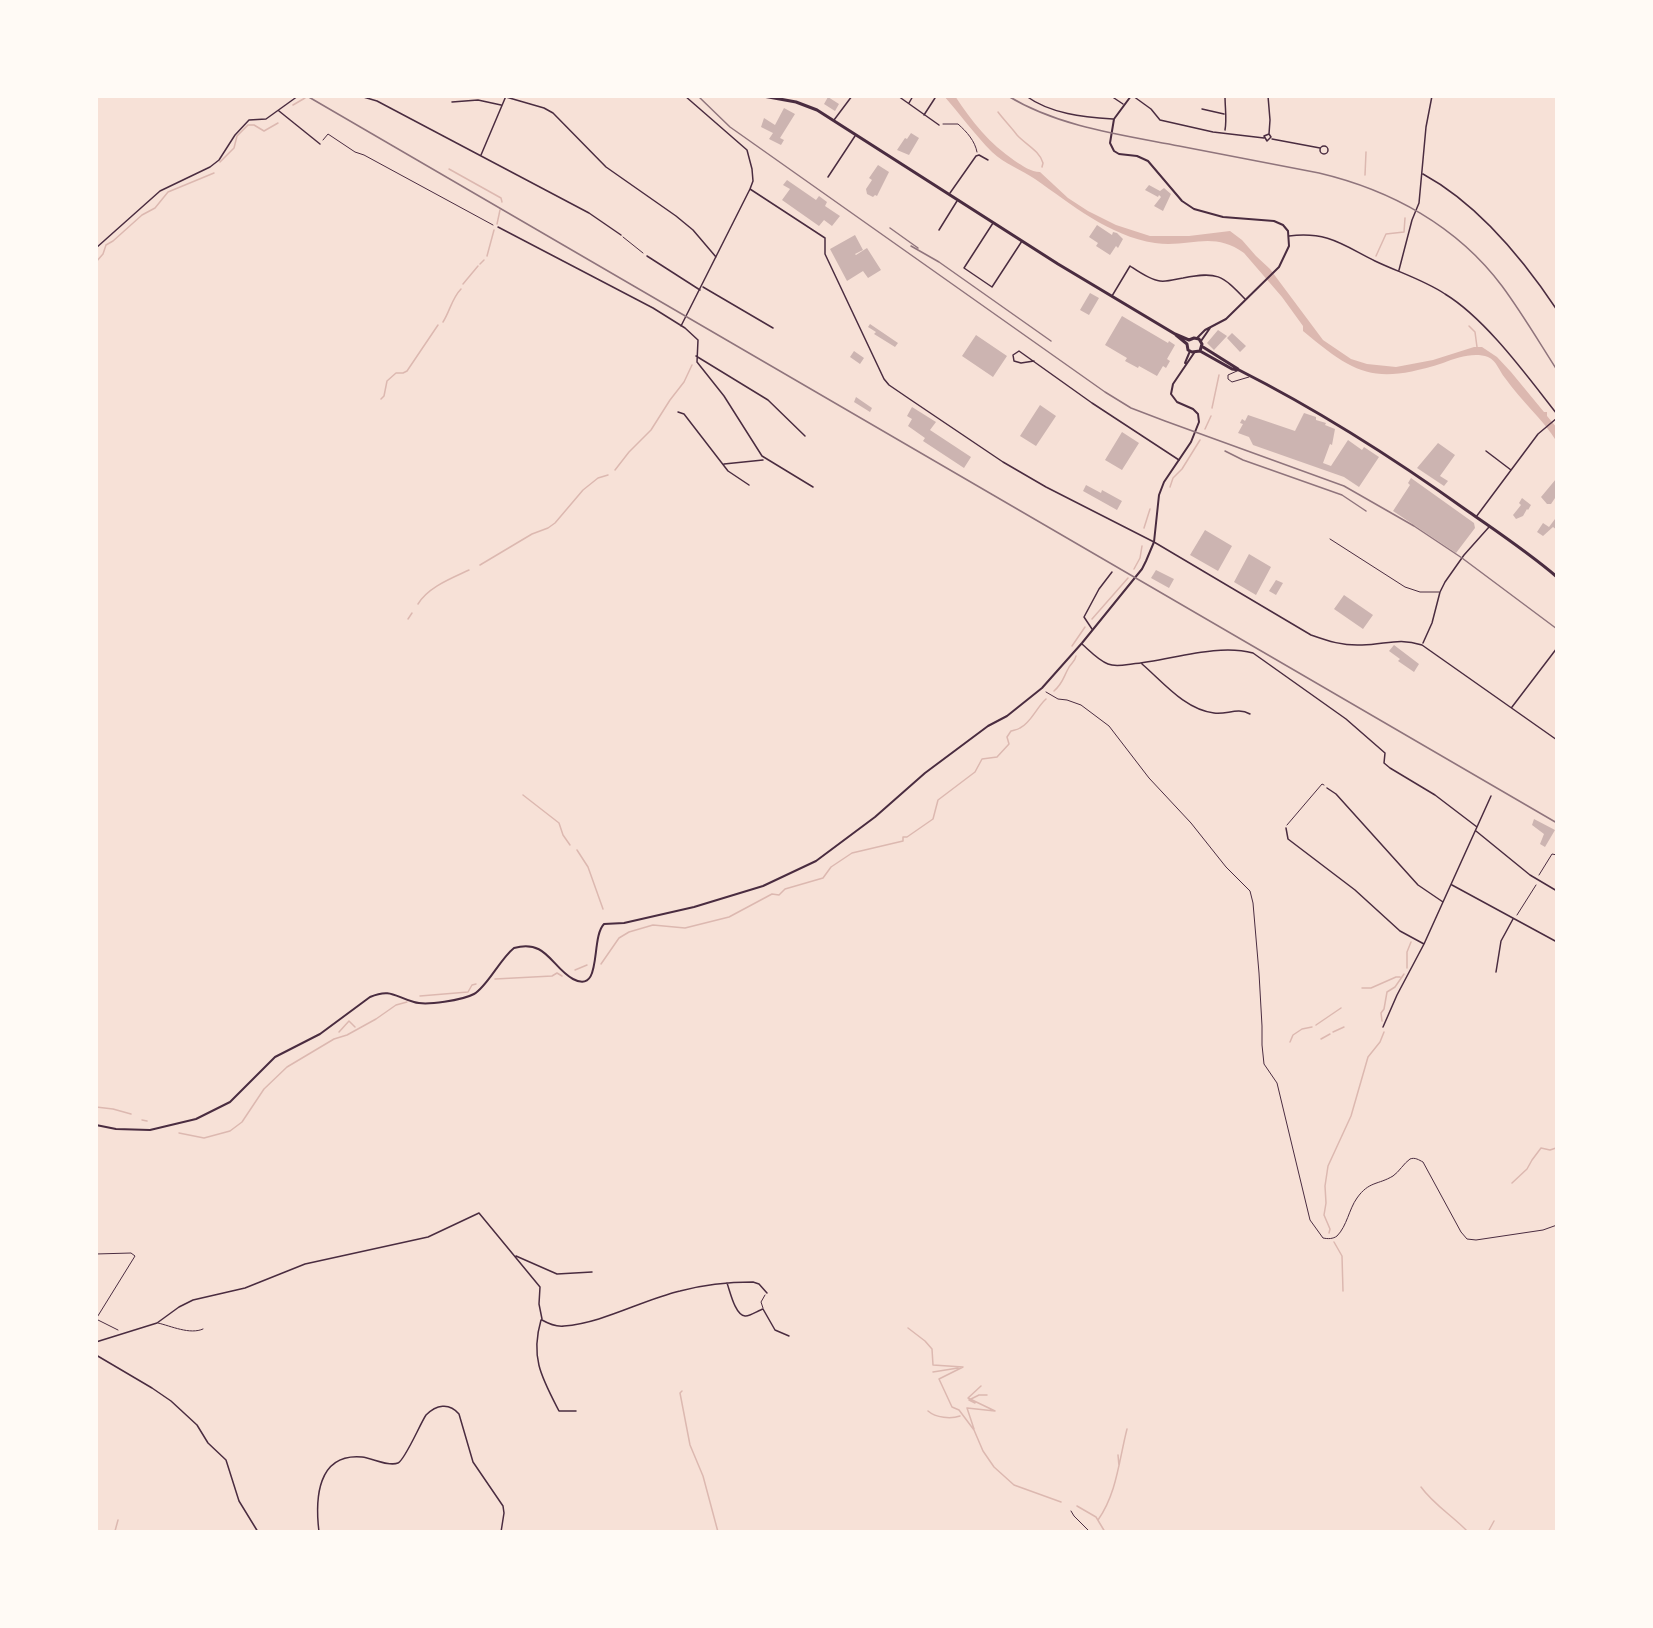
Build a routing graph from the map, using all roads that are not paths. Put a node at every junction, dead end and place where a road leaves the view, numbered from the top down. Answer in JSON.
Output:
{"nodes":[{"id":1,"x":298,"y":96,"type":"edge"},
{"id":2,"x":360,"y":96,"type":"edge"},
{"id":3,"x":380,"y":96,"type":"edge"},
{"id":4,"x":506,"y":96,"type":"edge"},
{"id":5,"x":686,"y":96,"type":"edge"},
{"id":6,"x":763,"y":96,"type":"edge"},
{"id":7,"x":852,"y":96,"type":"edge"},
{"id":8,"x":898,"y":96,"type":"edge"},
{"id":9,"x":913,"y":96,"type":"edge"},
{"id":10,"x":1026,"y":96,"type":"edge"},
{"id":11,"x":1111,"y":96,"type":"edge"},
{"id":12,"x":1132,"y":96,"type":"edge"},
{"id":13,"x":1225,"y":96,"type":"edge"},
{"id":14,"x":1268,"y":96,"type":"edge"},
{"id":15,"x":1432,"y":96,"type":"edge"},
{"id":16,"x":935,"y":98,"type":"dead end"},
{"id":17,"x":377,"y":101,"type":"junction"},
{"id":18,"x":452,"y":102,"type":"dead end"},
{"id":19,"x":908,"y":104,"type":"junction"},
{"id":20,"x":1124,"y":105,"type":"junction"},
{"id":21,"x":502,"y":106,"type":"junction"},
{"id":22,"x":1202,"y":109,"type":"dead end"},
{"id":23,"x":279,"y":110,"type":"junction"},
{"id":24,"x":1225,"y":114,"type":"junction"},
{"id":25,"x":924,"y":115,"type":"junction"},
{"id":26,"x":834,"y":121,"type":"junction"},
{"id":27,"x":1113,"y":121,"type":"junction"},
{"id":28,"x":939,"y":125,"type":"road end"},
{"id":29,"x":1225,"y":132,"type":"junction"},
{"id":30,"x":1269,"y":134,"type":"junction"},
{"id":31,"x":856,"y":135,"type":"junction"},
{"id":32,"x":1264,"y":138,"type":"junction"},
{"id":33,"x":1271,"y":139,"type":"junction"},
{"id":34,"x":320,"y":144,"type":"road end"},
{"id":35,"x":1320,"y":148,"type":"dead end"},
{"id":36,"x":481,"y":155,"type":"junction"},
{"id":37,"x":988,"y":160,"type":"dead end"},
{"id":38,"x":1423,"y":174,"type":"junction"},
{"id":39,"x":828,"y":177,"type":"dead end"},
{"id":40,"x":750,"y":189,"type":"junction"},
{"id":41,"x":950,"y":194,"type":"junction"},
{"id":42,"x":958,"y":200,"type":"junction"},
{"id":43,"x":993,"y":222,"type":"junction"},
{"id":44,"x":498,"y":227,"type":"road end"},
{"id":45,"x":939,"y":230,"type":"dead end"},
{"id":46,"x":621,"y":235,"type":"road end"},
{"id":47,"x":1289,"y":236,"type":"junction"},
{"id":48,"x":1023,"y":240,"type":"junction"},
{"id":49,"x":96,"y":248,"type":"edge"},
{"id":50,"x":647,"y":256,"type":"road end"},
{"id":51,"x":717,"y":257,"type":"junction"},
{"id":52,"x":1398,"y":271,"type":"junction"},
{"id":53,"x":702,"y":286,"type":"junction"},
{"id":54,"x":700,"y":291,"type":"junction"},
{"id":55,"x":1112,"y":297,"type":"junction"},
{"id":56,"x":1246,"y":300,"type":"junction"},
{"id":57,"x":1557,"y":310,"type":"edge"},
{"id":58,"x":681,"y":326,"type":"junction"},
{"id":59,"x":773,"y":328,"type":"dead end"},
{"id":60,"x":1210,"y":328,"type":"junction"},
{"id":61,"x":1197,"y":338,"type":"junction"},
{"id":62,"x":1201,"y":341,"type":"junction"},
{"id":63,"x":1188,"y":342,"type":"junction"},
{"id":64,"x":1201,"y":349,"type":"junction"},
{"id":65,"x":1192,"y":352,"type":"junction"},
{"id":66,"x":696,"y":356,"type":"junction"},
{"id":67,"x":1034,"y":361,"type":"junction"},
{"id":68,"x":1239,"y":370,"type":"junction"},
{"id":69,"x":1251,"y":376,"type":"junction"},
{"id":70,"x":678,"y":412,"type":"dead end"},
{"id":71,"x":1557,"y":414,"type":"edge"},
{"id":72,"x":1556,"y":418,"type":"edge"},
{"id":73,"x":805,"y":436,"type":"dead end"},
{"id":74,"x":1486,"y":451,"type":"dead end"},
{"id":75,"x":765,"y":458,"type":"junction"},
{"id":76,"x":1180,"y":460,"type":"junction"},
{"id":77,"x":723,"y":464,"type":"junction"},
{"id":78,"x":1511,"y":470,"type":"junction"},
{"id":79,"x":748,"y":485,"type":"dead end"},
{"id":80,"x":813,"y":486,"type":"dead end"},
{"id":81,"x":1476,"y":517,"type":"junction"},
{"id":82,"x":1490,"y":526,"type":"junction"},
{"id":83,"x":1330,"y":539,"type":"dead end"},
{"id":84,"x":1154,"y":542,"type":"junction"},
{"id":85,"x":1112,"y":572,"type":"dead end"},
{"id":86,"x":1557,"y":577,"type":"edge"},
{"id":87,"x":1440,"y":592,"type":"junction"},
{"id":88,"x":1092,"y":629,"type":"junction"},
{"id":89,"x":1082,"y":643,"type":"junction"},
{"id":90,"x":1422,"y":645,"type":"junction"},
{"id":91,"x":1557,"y":648,"type":"edge"},
{"id":92,"x":1141,"y":663,"type":"junction"},
{"id":93,"x":1511,"y":707,"type":"junction"},
{"id":94,"x":1250,"y":714,"type":"dead end"},
{"id":95,"x":1557,"y":740,"type":"edge"},
{"id":96,"x":1327,"y":788,"type":"dead end"},
{"id":97,"x":1491,"y":795,"type":"dead end"},
{"id":98,"x":1286,"y":826,"type":"road end"},
{"id":99,"x":1476,"y":829,"type":"junction"},
{"id":100,"x":1451,"y":885,"type":"junction"},
{"id":101,"x":1557,"y":891,"type":"edge"},
{"id":102,"x":1443,"y":902,"type":"junction"},
{"id":103,"x":1513,"y":918,"type":"junction"},
{"id":104,"x":1557,"y":942,"type":"edge"},
{"id":105,"x":1424,"y":944,"type":"junction"},
{"id":106,"x":1496,"y":972,"type":"dead end"},
{"id":107,"x":1383,"y":1027,"type":"dead end"},
{"id":108,"x":96,"y":1125,"type":"edge"},
{"id":109,"x":515,"y":1256,"type":"junction"},
{"id":110,"x":592,"y":1272,"type":"dead end"},
{"id":111,"x":727,"y":1282,"type":"junction"},
{"id":112,"x":767,"y":1293,"type":"joint"},
{"id":113,"x":763,"y":1309,"type":"junction"},
{"id":114,"x":542,"y":1320,"type":"junction"},
{"id":115,"x":157,"y":1323,"type":"junction"},
{"id":116,"x":203,"y":1329,"type":"dead end"},
{"id":117,"x":789,"y":1336,"type":"dead end"},
{"id":118,"x":96,"y":1342,"type":"edge"},
{"id":119,"x":96,"y":1355,"type":"edge"},
{"id":120,"x":576,"y":1411,"type":"dead end"},
{"id":121,"x":258,"y":1532,"type":"edge"},
{"id":122,"x":319,"y":1532,"type":"edge"},
{"id":123,"x":501,"y":1532,"type":"edge"}],
"edges":[{"from":1,"to":23,"type":"street"},
{"from":2,"to":17,"type":"street"},
{"from":3,"to":17,"type":"street"},
{"from":4,"to":21,"type":"street"},
{"from":4,"to":51,"type":"street"},
{"from":5,"to":40,"type":"street"},
{"from":6,"to":26,"type":"main road"},
{"from":7,"to":26,"type":"street"},
{"from":8,"to":19,"type":"street"},
{"from":9,"to":19,"type":"street"},
{"from":10,"to":27,"type":"street"},
{"from":11,"to":20,"type":"street"},
{"from":12,"to":20,"type":"street"},
{"from":12,"to":29,"type":"street"},
{"from":13,"to":24,"type":"street"},
{"from":14,"to":30,"type":"street"},
{"from":15,"to":38,"type":"street"},
{"from":16,"to":25,"type":"street"},
{"from":17,"to":36,"type":"street"},
{"from":18,"to":21,"type":"street"},
{"from":19,"to":25,"type":"street"},
{"from":20,"to":27,"type":"street"},
{"from":21,"to":36,"type":"street"},
{"from":22,"to":24,"type":"street"},
{"from":23,"to":34,"type":"street"},
{"from":23,"to":49,"type":"street"},
{"from":24,"to":29,"type":"street"},
{"from":25,"to":28,"type":"street"},
{"from":26,"to":31,"type":"main road"},
{"from":27,"to":47,"type":"street"},
{"from":29,"to":32,"type":"street"},
{"from":30,"to":32,"type":"street"},
{"from":30,"to":33,"type":"street"},
{"from":31,"to":39,"type":"street"},
{"from":31,"to":41,"type":"main road"},
{"from":32,"to":33,"type":"street"},
{"from":33,"to":35,"type":"street"},
{"from":36,"to":46,"type":"street"},
{"from":37,"to":41,"type":"street"},
{"from":38,"to":52,"type":"street"},
{"from":38,"to":57,"type":"street"},
{"from":40,"to":51,"type":"street"},
{"from":40,"to":84,"type":"street"},
{"from":41,"to":42,"type":"main road"},
{"from":42,"to":43,"type":"main road"},
{"from":42,"to":45,"type":"street"},
{"from":43,"to":48,"type":"main road"},
{"from":43,"to":48,"type":"street"},
{"from":44,"to":58,"type":"street"},
{"from":47,"to":52,"type":"street"},
{"from":47,"to":56,"type":"street"},
{"from":48,"to":55,"type":"main road"},
{"from":50,"to":54,"type":"street"},
{"from":51,"to":53,"type":"street"},
{"from":52,"to":71,"type":"street"},
{"from":53,"to":54,"type":"street"},
{"from":53,"to":59,"type":"street"},
{"from":54,"to":58,"type":"street"},
{"from":55,"to":56,"type":"street"},
{"from":55,"to":63,"type":"main road"},
{"from":56,"to":60,"type":"street"},
{"from":58,"to":66,"type":"street"},
{"from":60,"to":61,"type":"street"},
{"from":60,"to":62,"type":"street"},
{"from":61,"to":62,"type":"main road"},
{"from":61,"to":63,"type":"main road"},
{"from":62,"to":64,"type":"main road"},
{"from":63,"to":65,"type":"main road"},
{"from":64,"to":65,"type":"main road"},
{"from":64,"to":68,"type":"main road"},
{"from":65,"to":76,"type":"street"},
{"from":66,"to":73,"type":"street"},
{"from":66,"to":75,"type":"street"},
{"from":67,"to":67,"type":"street"},
{"from":67,"to":76,"type":"street"},
{"from":68,"to":69,"type":"main road"},
{"from":68,"to":69,"type":"lane"},
{"from":69,"to":81,"type":"main road"},
{"from":70,"to":77,"type":"street"},
{"from":72,"to":78,"type":"street"},
{"from":74,"to":78,"type":"street"},
{"from":75,"to":77,"type":"street"},
{"from":75,"to":80,"type":"street"},
{"from":76,"to":84,"type":"street"},
{"from":77,"to":79,"type":"street"},
{"from":78,"to":81,"type":"street"},
{"from":81,"to":82,"type":"main road"},
{"from":82,"to":86,"type":"main road"},
{"from":82,"to":87,"type":"street"},
{"from":83,"to":87,"type":"lane"},
{"from":84,"to":88,"type":"street"},
{"from":84,"to":90,"type":"street"},
{"from":85,"to":88,"type":"street"},
{"from":87,"to":90,"type":"street"},
{"from":88,"to":89,"type":"street"},
{"from":89,"to":92,"type":"street"},
{"from":89,"to":108,"type":"street"},
{"from":90,"to":93,"type":"street"},
{"from":91,"to":93,"type":"street"},
{"from":92,"to":94,"type":"street"},
{"from":92,"to":99,"type":"street"},
{"from":93,"to":95,"type":"street"},
{"from":96,"to":102,"type":"street"},
{"from":97,"to":99,"type":"street"},
{"from":98,"to":105,"type":"street"},
{"from":99,"to":100,"type":"street"},
{"from":99,"to":101,"type":"street"},
{"from":100,"to":102,"type":"street"},
{"from":100,"to":103,"type":"street"},
{"from":102,"to":105,"type":"street"},
{"from":103,"to":104,"type":"street"},
{"from":103,"to":106,"type":"street"},
{"from":105,"to":107,"type":"street"},
{"from":109,"to":110,"type":"street"},
{"from":109,"to":114,"type":"street"},
{"from":109,"to":115,"type":"street"},
{"from":111,"to":112,"type":"street"},
{"from":111,"to":113,"type":"street"},
{"from":111,"to":114,"type":"street"},
{"from":112,"to":113,"type":"lane"},
{"from":113,"to":117,"type":"street"},
{"from":114,"to":120,"type":"street"},
{"from":115,"to":116,"type":"lane"},
{"from":115,"to":118,"type":"street"},
{"from":119,"to":121,"type":"street"},
{"from":122,"to":123,"type":"street"}]}
